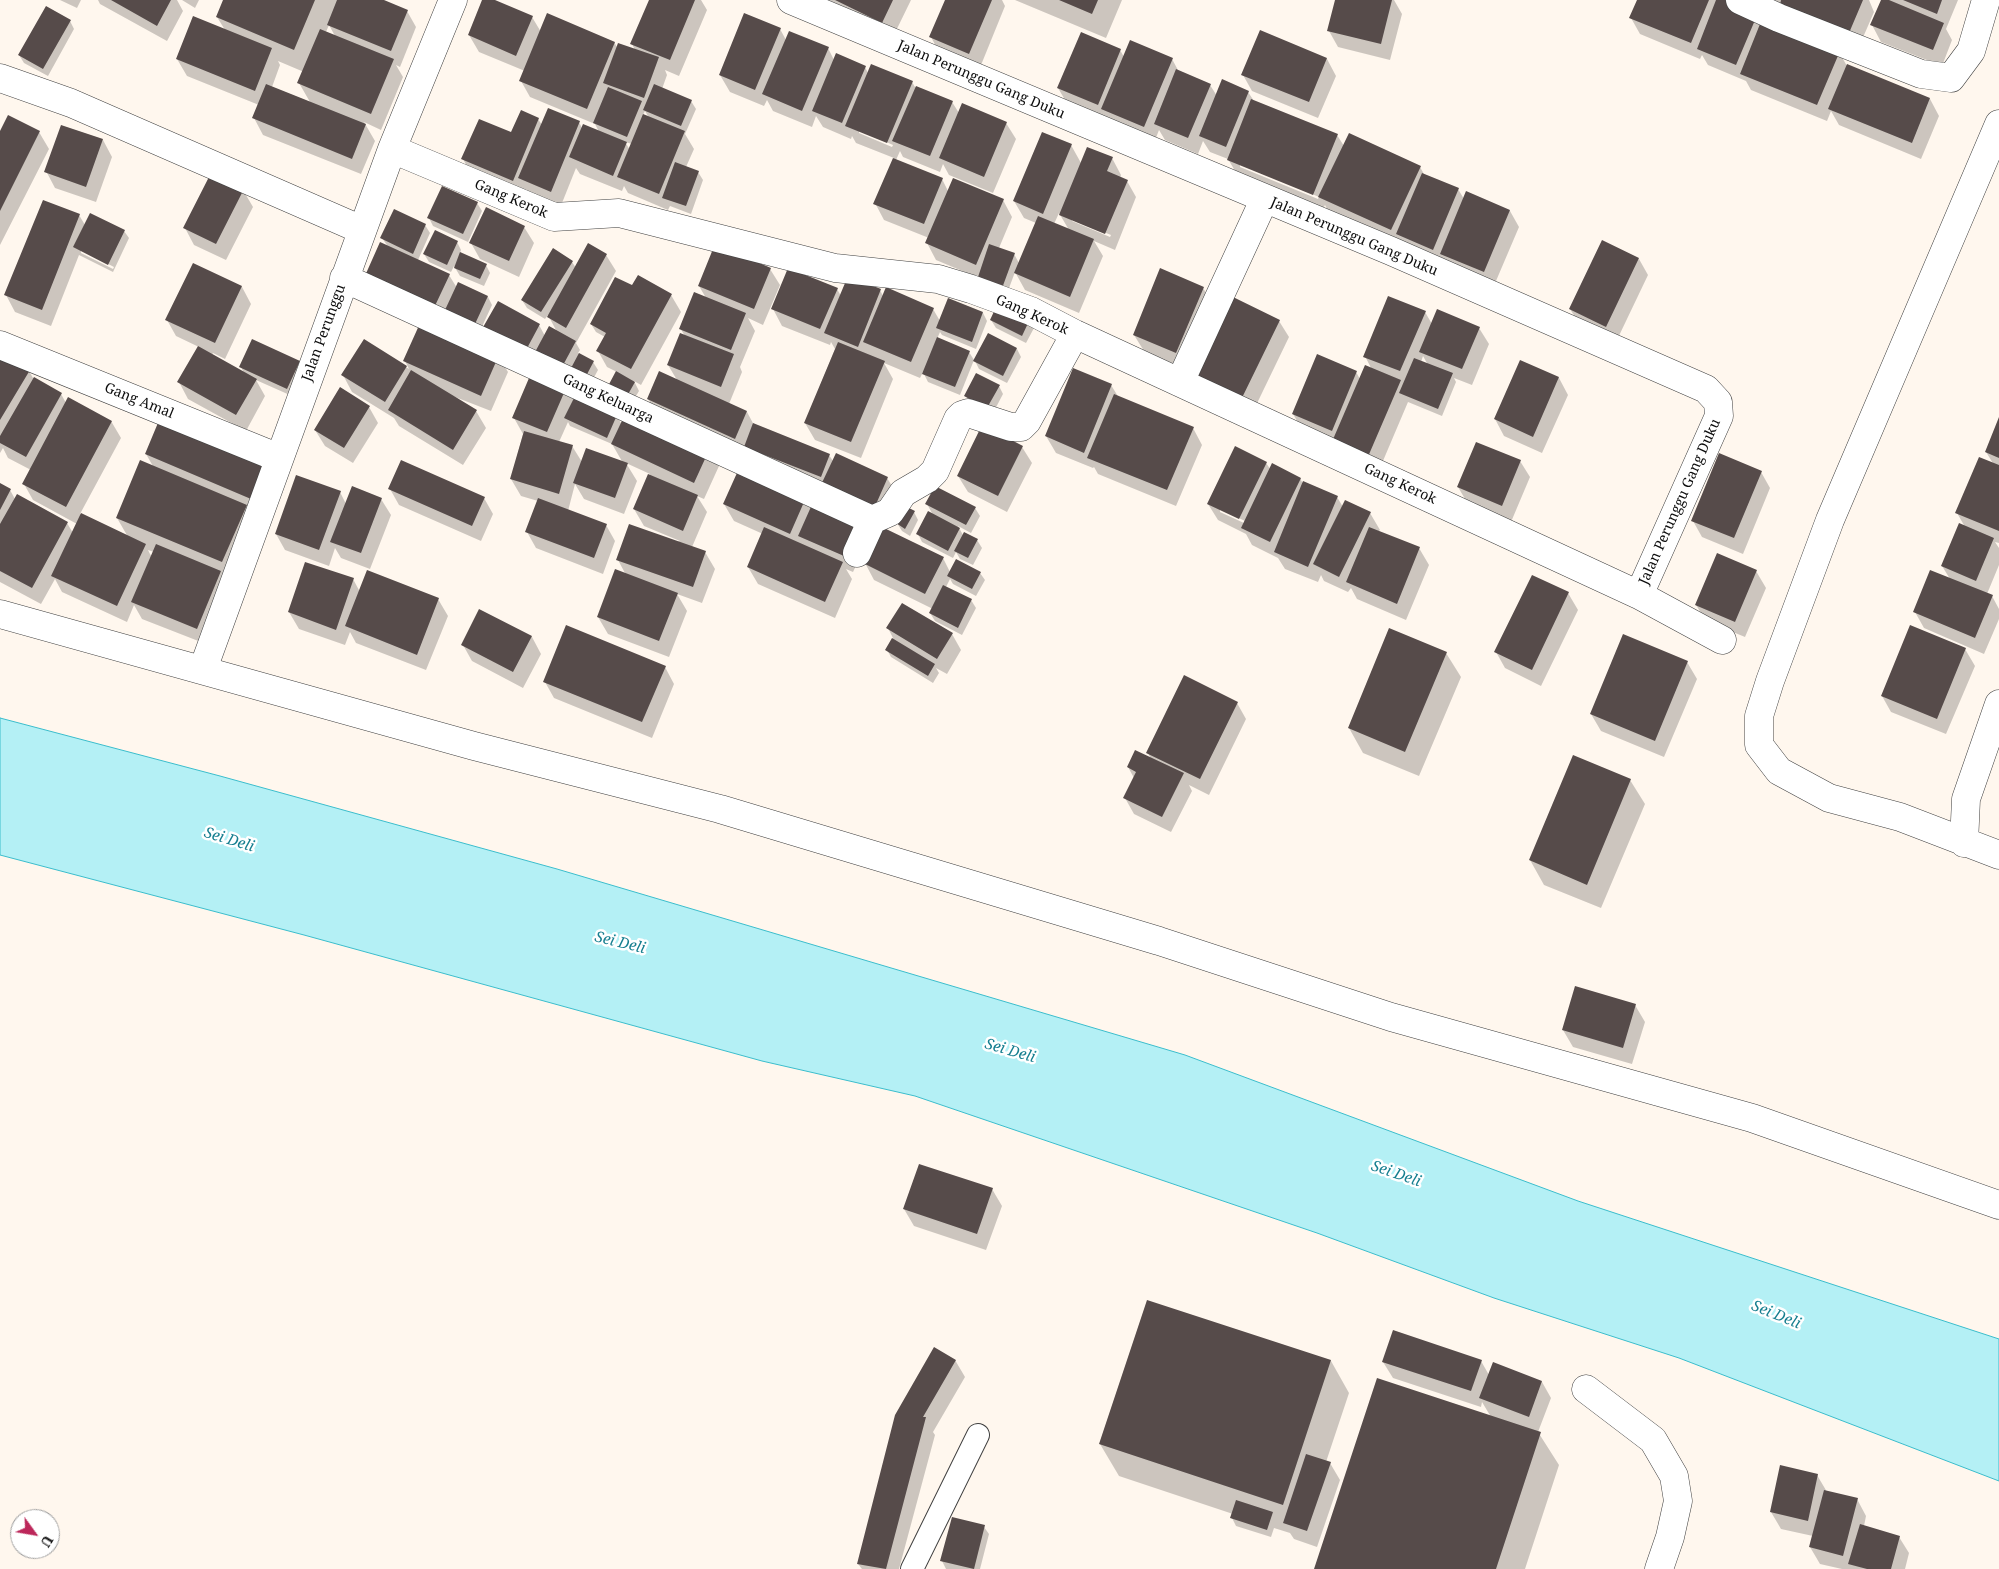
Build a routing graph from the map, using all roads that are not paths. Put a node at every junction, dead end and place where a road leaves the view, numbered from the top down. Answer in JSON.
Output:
{"nodes":[{"id":1,"x":791,"y":0,"type":"edge"},
{"id":2,"x":1740,"y":0,"type":"edge"},
{"id":3,"x":1986,"y":0,"type":"edge"},
{"id":4,"x":446,"y":2,"type":"edge"},
{"id":5,"x":0,"y":78,"type":"edge"},
{"id":6,"x":1999,"y":124,"type":"edge"},
{"id":7,"x":392,"y":149,"type":"junction"},
{"id":8,"x":1264,"y":200,"type":"junction"},
{"id":9,"x":362,"y":230,"type":"junction"},
{"id":10,"x":344,"y":278,"type":"junction"},
{"id":11,"x":1075,"y":334,"type":"junction"},
{"id":12,"x":0,"y":345,"type":"edge"},
{"id":13,"x":1180,"y":382,"type":"junction"},
{"id":14,"x":279,"y":458,"type":"junction"},
{"id":15,"x":872,"y":520,"type":"junction"},
{"id":16,"x":857,"y":553,"type":"dead end"},
{"id":17,"x":1639,"y":594,"type":"junction"},
{"id":18,"x":0,"y":614,"type":"edge"},
{"id":19,"x":1722,"y":640,"type":"dead end"},
{"id":20,"x":203,"y":669,"type":"junction"},
{"id":21,"x":1999,"y":704,"type":"edge"},
{"id":22,"x":1964,"y":843,"type":"junction"},
{"id":23,"x":1999,"y":855,"type":"edge"},
{"id":24,"x":1999,"y":1205,"type":"edge"},
{"id":25,"x":1586,"y":1389,"type":"dead end"},
{"id":26,"x":978,"y":1435,"type":"dead end"},
{"id":27,"x":912,"y":1569,"type":"edge"},
{"id":28,"x":1659,"y":1569,"type":"edge"}],
"edges":[{"from":1,"to":8,"type":"street","name":"Jalan Perunggu Gang Duku"},
{"from":2,"to":3,"type":"street"},
{"from":4,"to":7,"type":"street","name":"Jalan Perunggu"},
{"from":5,"to":9,"type":"street"},
{"from":6,"to":22,"type":"street"},
{"from":7,"to":9,"type":"street","name":"Jalan Perunggu"},
{"from":7,"to":11,"type":"street","name":"Gang Kerok"},
{"from":8,"to":13,"type":"street"},
{"from":8,"to":17,"type":"street","name":"Jalan Perunggu Gang Duku"},
{"from":9,"to":10,"type":"street","name":"Jalan Perunggu"},
{"from":10,"to":14,"type":"street","name":"Jalan Perunggu"},
{"from":10,"to":15,"type":"street","name":"Gang Keluarga"},
{"from":11,"to":13,"type":"street","name":"Gang Kerok"},
{"from":11,"to":15,"type":"street"},
{"from":12,"to":14,"type":"street","name":"Gang Amal"},
{"from":13,"to":17,"type":"street","name":"Gang Kerok"},
{"from":14,"to":20,"type":"street","name":"Jalan Perunggu"},
{"from":15,"to":16,"type":"street"},
{"from":17,"to":19,"type":"street","name":"Gang Kerok"},
{"from":18,"to":20,"type":"street"},
{"from":20,"to":24,"type":"street"},
{"from":21,"to":22,"type":"street"},
{"from":22,"to":23,"type":"street"},
{"from":25,"to":28,"type":"street"},
{"from":26,"to":27,"type":"lane"}]}
